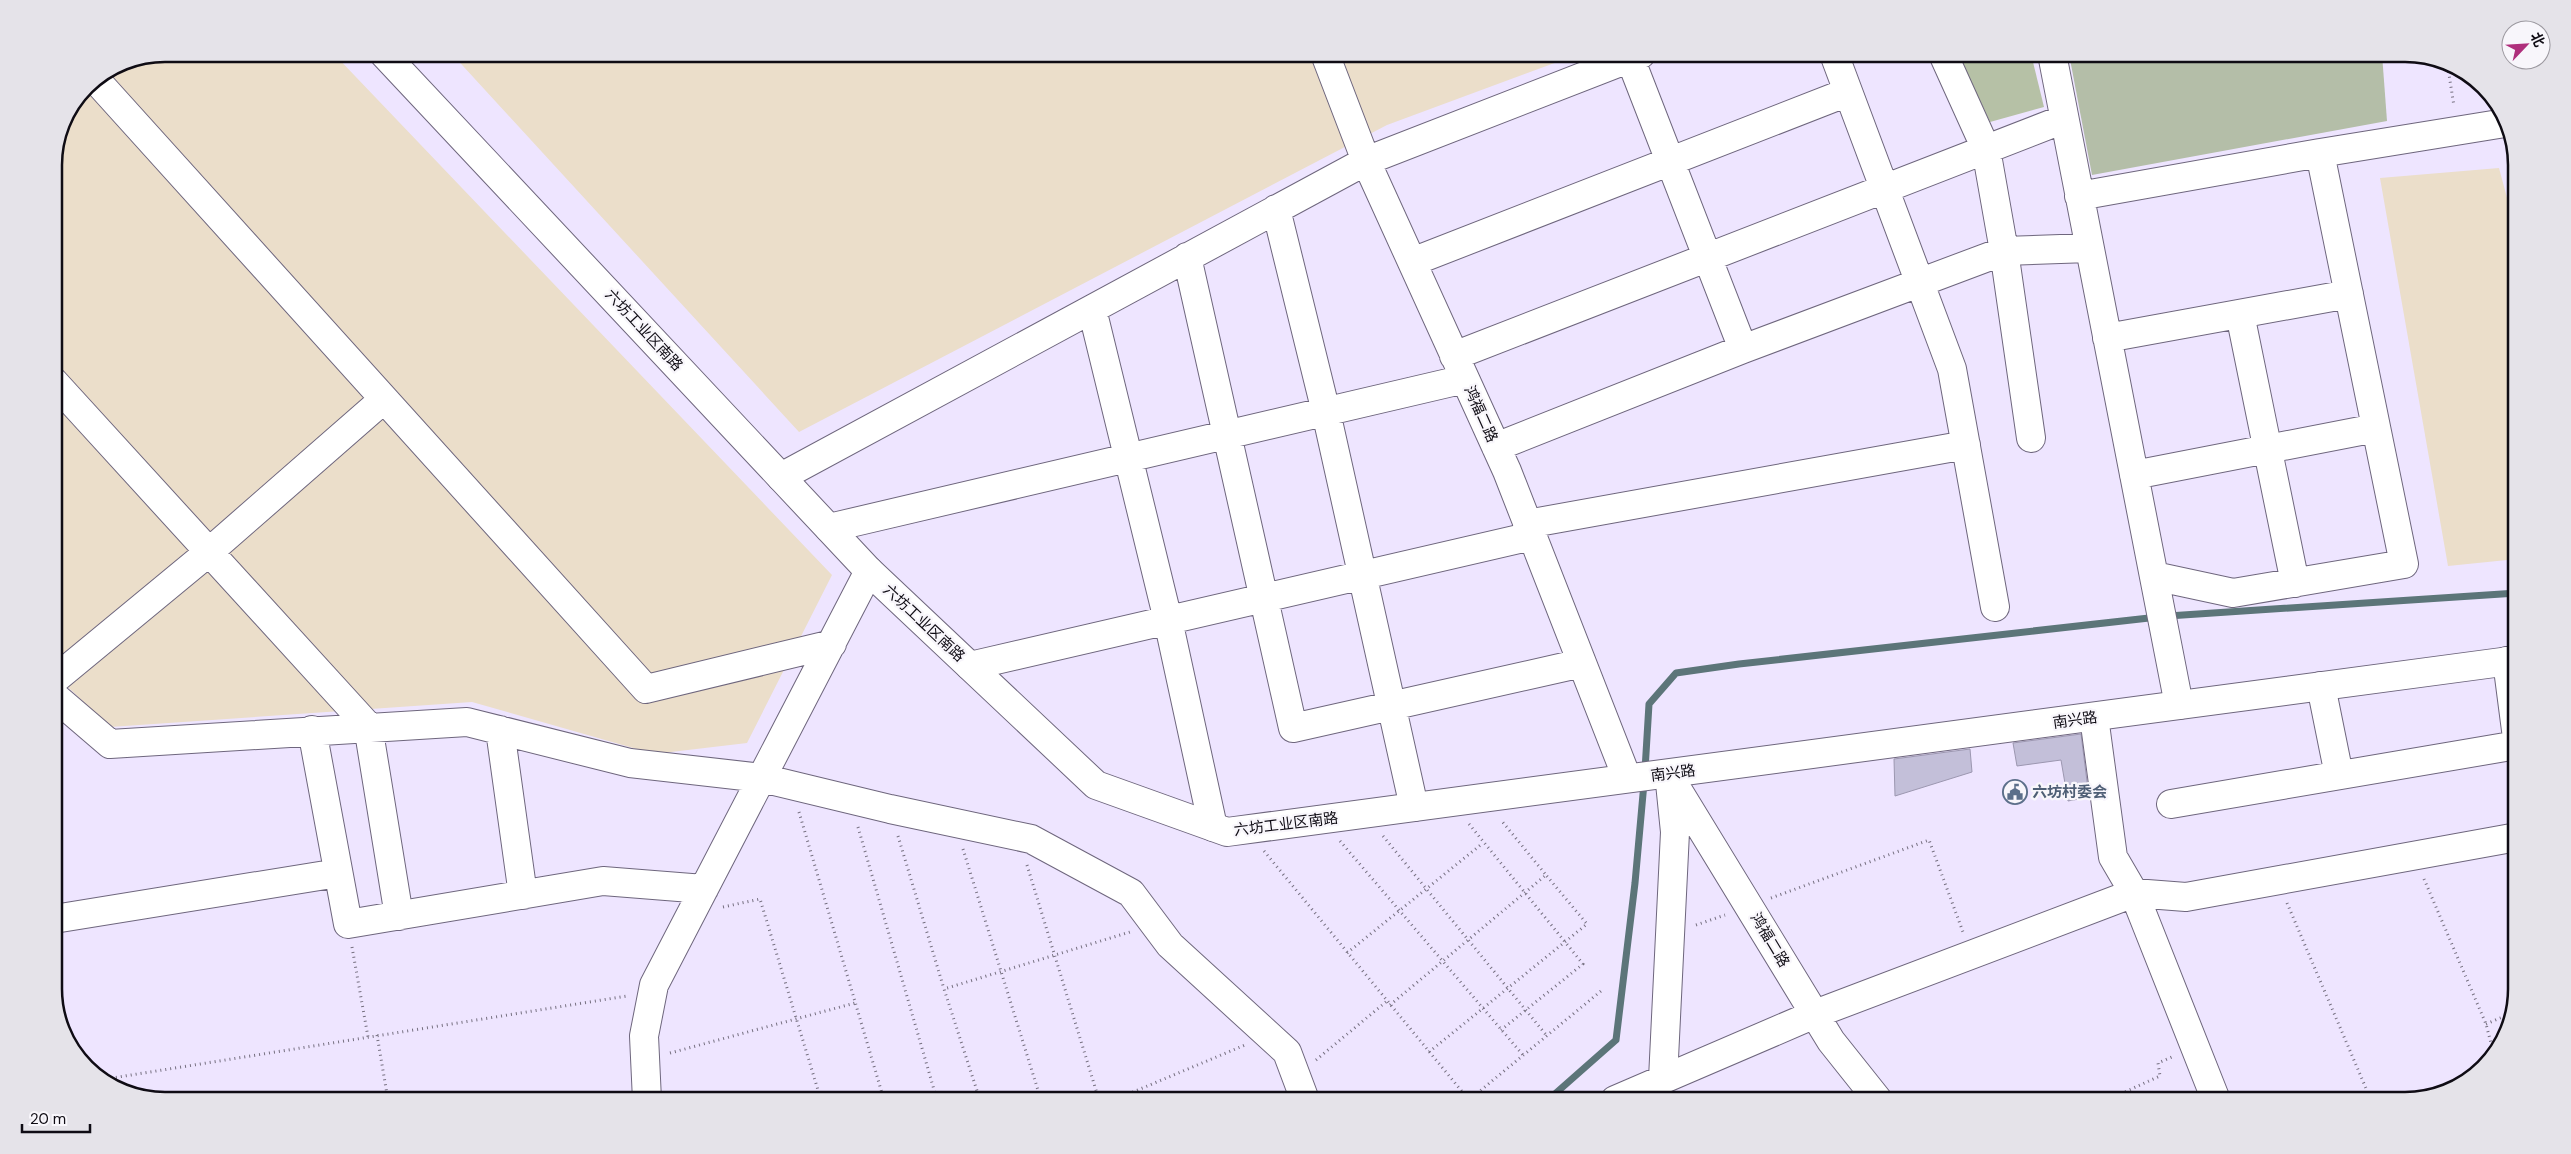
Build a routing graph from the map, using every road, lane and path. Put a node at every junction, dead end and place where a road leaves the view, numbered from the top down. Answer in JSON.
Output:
{"nodes":[{"id":1,"x":1328,"y":62,"type":"edge"},
{"id":2,"x":1619,"y":62,"type":"edge"},
{"id":3,"x":1637,"y":62,"type":"edge"},
{"id":4,"x":1837,"y":62,"type":"edge"},
{"id":5,"x":1947,"y":62,"type":"edge"},
{"id":6,"x":2054,"y":62,"type":"edge"},
{"id":7,"x":392,"y":63,"type":"edge"},
{"id":8,"x":2449,"y":72,"type":"edge"},
{"id":9,"x":101,"y":86,"type":"edge"},
{"id":10,"x":1848,"y":92,"type":"junction"},
{"id":11,"x":2064,"y":118,"type":"junction"},
{"id":12,"x":2500,"y":124,"type":"edge"},
{"id":13,"x":2458,"y":130,"type":"junction"},
{"id":14,"x":1986,"y":149,"type":"junction"},
{"id":15,"x":2320,"y":152,"type":"junction"},
{"id":16,"x":1670,"y":160,"type":"junction"},
{"id":17,"x":1366,"y":161,"type":"junction"},
{"id":18,"x":1883,"y":189,"type":"junction"},
{"id":19,"x":2080,"y":196,"type":"junction"},
{"id":20,"x":1276,"y":209,"type":"junction"},
{"id":21,"x":2089,"y":248,"type":"junction"},
{"id":22,"x":2004,"y":251,"type":"junction"},
{"id":23,"x":1187,"y":257,"type":"junction"},
{"id":24,"x":1709,"y":257,"type":"junction"},
{"id":25,"x":1412,"y":262,"type":"junction"},
{"id":26,"x":1919,"y":283,"type":"junction"},
{"id":27,"x":2349,"y":294,"type":"junction"},
{"id":28,"x":1092,"y":309,"type":"junction"},
{"id":29,"x":2240,"y":314,"type":"junction"},
{"id":30,"x":2107,"y":338,"type":"junction"},
{"id":31,"x":1743,"y":349,"type":"junction"},
{"id":32,"x":1460,"y":367,"type":"junction"},
{"id":33,"x":63,"y":392,"type":"edge"},
{"id":34,"x":384,"y":399,"type":"junction"},
{"id":35,"x":1326,"y":412,"type":"junction"},
{"id":36,"x":2376,"y":428,"type":"junction"},
{"id":37,"x":1226,"y":435,"type":"junction"},
{"id":38,"x":2030,"y":438,"type":"dead end"},
{"id":39,"x":1966,"y":445,"type":"junction"},
{"id":40,"x":1496,"y":447,"type":"junction"},
{"id":41,"x":2267,"y":449,"type":"junction"},
{"id":42,"x":1129,"y":458,"type":"junction"},
{"id":43,"x":2134,"y":474,"type":"junction"},
{"id":44,"x":781,"y":477,"type":"junction"},
{"id":45,"x":829,"y":528,"type":"junction"},
{"id":46,"x":1530,"y":530,"type":"junction"},
{"id":47,"x":209,"y":552,"type":"junction"},
{"id":48,"x":869,"y":571,"type":"junction"},
{"id":49,"x":1363,"y":575,"type":"junction"},
{"id":50,"x":2154,"y":576,"type":"junction"},
{"id":51,"x":2295,"y":583,"type":"junction"},
{"id":52,"x":1263,"y":598,"type":"junction"},
{"id":53,"x":1995,"y":607,"type":"dead end"},
{"id":54,"x":1168,"y":620,"type":"junction"},
{"id":55,"x":832,"y":644,"type":"junction"},
{"id":56,"x":2508,"y":661,"type":"edge"},
{"id":57,"x":1582,"y":663,"type":"junction"},
{"id":58,"x":970,"y":666,"type":"junction"},
{"id":59,"x":63,"y":673,"type":"edge"},
{"id":60,"x":2321,"y":686,"type":"junction"},
{"id":61,"x":63,"y":704,"type":"edge"},
{"id":62,"x":2179,"y":705,"type":"junction"},
{"id":63,"x":1392,"y":706,"type":"junction"},
{"id":64,"x":2094,"y":717,"type":"junction"},
{"id":65,"x":368,"y":726,"type":"junction"},
{"id":66,"x":312,"y":730,"type":"junction"},
{"id":67,"x":500,"y":730,"type":"junction"},
{"id":68,"x":2508,"y":747,"type":"edge"},
{"id":69,"x":2338,"y":776,"type":"junction"},
{"id":70,"x":1647,"y":777,"type":"junction"},
{"id":71,"x":762,"y":778,"type":"junction"},
{"id":72,"x":791,"y":785,"type":"junction"},
{"id":73,"x":1483,"y":798,"type":"junction"},
{"id":74,"x":851,"y":800,"type":"junction"},
{"id":75,"x":1451,"y":802,"type":"junction"},
{"id":76,"x":2171,"y":804,"type":"dead end"},
{"id":77,"x":1414,"y":807,"type":"junction"},
{"id":78,"x":890,"y":809,"type":"junction"},
{"id":79,"x":1365,"y":814,"type":"junction"},
{"id":80,"x":1322,"y":820,"type":"junction"},
{"id":81,"x":954,"y":822,"type":"junction"},
{"id":82,"x":1213,"y":827,"type":"junction"},
{"id":83,"x":1246,"y":830,"type":"junction"},
{"id":84,"x":1018,"y":836,"type":"junction"},
{"id":85,"x":2508,"y":838,"type":"edge"},
{"id":86,"x":1484,"y":843,"type":"junction"},
{"id":87,"x":2414,"y":855,"type":"junction"},
{"id":88,"x":338,"y":872,"type":"junction"},
{"id":89,"x":1546,"y":875,"type":"junction"},
{"id":90,"x":2278,"y":880,"type":"junction"},
{"id":91,"x":704,"y":889,"type":"junction"},
{"id":92,"x":1426,"y":889,"type":"junction"},
{"id":93,"x":2134,"y":893,"type":"junction"},
{"id":94,"x":1524,"y":894,"type":"junction"},
{"id":95,"x":522,"y":895,"type":"junction"},
{"id":96,"x":1749,"y":906,"type":"junction"},
{"id":97,"x":690,"y":914,"type":"junction"},
{"id":98,"x":399,"y":916,"type":"junction"},
{"id":99,"x":63,"y":918,"type":"edge"},
{"id":100,"x":348,"y":924,"type":"junction"},
{"id":101,"x":1154,"y":924,"type":"junction"},
{"id":102,"x":1669,"y":935,"type":"junction"},
{"id":103,"x":1468,"y":940,"type":"junction"},
{"id":104,"x":1565,"y":942,"type":"junction"},
{"id":105,"x":1347,"y":953,"type":"junction"},
{"id":106,"x":1054,"y":955,"type":"junction"},
{"id":107,"x":1972,"y":955,"type":"junction"},
{"id":108,"x":1443,"y":961,"type":"junction"},
{"id":109,"x":1000,"y":971,"type":"junction"},
{"id":110,"x":1508,"y":988,"type":"junction"},
{"id":111,"x":944,"y":989,"type":"junction"},
{"id":112,"x":1601,"y":991,"type":"dead end"},
{"id":113,"x":652,"y":992,"type":"junction"},
{"id":114,"x":1387,"y":1001,"type":"junction"},
{"id":115,"x":855,"y":1003,"type":"junction"},
{"id":116,"x":1390,"y":1005,"type":"junction"},
{"id":117,"x":1483,"y":1008,"type":"junction"},
{"id":118,"x":1815,"y":1014,"type":"junction"},
{"id":119,"x":2505,"y":1016,"type":"edge"},
{"id":120,"x":797,"y":1019,"type":"junction"},
{"id":121,"x":2486,"y":1024,"type":"junction"},
{"id":122,"x":1501,"y":1030,"type":"junction"},
{"id":123,"x":1268,"y":1035,"type":"junction"},
{"id":124,"x":378,"y":1036,"type":"junction"},
{"id":125,"x":1547,"y":1036,"type":"junction"},
{"id":126,"x":368,"y":1037,"type":"junction"},
{"id":127,"x":2491,"y":1045,"type":"edge"},
{"id":128,"x":2196,"y":1048,"type":"junction"},
{"id":129,"x":1429,"y":1052,"type":"junction"},
{"id":130,"x":1523,"y":1056,"type":"junction"},
{"id":131,"x":645,"y":1059,"type":"junction"},
{"id":132,"x":114,"y":1078,"type":"edge"},
{"id":133,"x":1663,"y":1079,"type":"junction"},
{"id":134,"x":1301,"y":1088,"type":"edge"},
{"id":135,"x":387,"y":1092,"type":"edge"},
{"id":136,"x":647,"y":1092,"type":"edge"},
{"id":137,"x":818,"y":1092,"type":"edge"},
{"id":138,"x":882,"y":1092,"type":"edge"},
{"id":139,"x":935,"y":1092,"type":"edge"},
{"id":140,"x":977,"y":1092,"type":"edge"},
{"id":141,"x":1038,"y":1092,"type":"edge"},
{"id":142,"x":1097,"y":1092,"type":"edge"},
{"id":143,"x":1133,"y":1092,"type":"edge"},
{"id":144,"x":1462,"y":1092,"type":"edge"},
{"id":145,"x":1479,"y":1092,"type":"edge"},
{"id":146,"x":1638,"y":1092,"type":"edge"},
{"id":147,"x":1872,"y":1092,"type":"edge"},
{"id":148,"x":2125,"y":1092,"type":"edge"},
{"id":149,"x":2213,"y":1092,"type":"edge"},
{"id":150,"x":2368,"y":1092,"type":"edge"}],
"edges":[{"from":1,"to":17,"type":"street","name":"鸿福二路"},
{"from":2,"to":17,"type":"street"},
{"from":3,"to":16,"type":"street"},
{"from":4,"to":10,"type":"street"},
{"from":5,"to":14,"type":"street"},
{"from":6,"to":11,"type":"street"},
{"from":7,"to":44,"type":"street","name":"六坊工业区南路"},
{"from":8,"to":13,"type":"path"},
{"from":9,"to":34,"type":"street"},
{"from":10,"to":16,"type":"street"},
{"from":10,"to":18,"type":"street"},
{"from":11,"to":14,"type":"street"},
{"from":11,"to":19,"type":"street"},
{"from":12,"to":13,"type":"street"},
{"from":13,"to":15,"type":"street"},
{"from":14,"to":18,"type":"street"},
{"from":14,"to":22,"type":"street"},
{"from":15,"to":19,"type":"street"},
{"from":15,"to":27,"type":"street"},
{"from":16,"to":24,"type":"street"},
{"from":16,"to":25,"type":"street"},
{"from":17,"to":20,"type":"street"},
{"from":17,"to":25,"type":"street","name":"鸿福二路"},
{"from":18,"to":24,"type":"street"},
{"from":18,"to":26,"type":"street"},
{"from":19,"to":21,"type":"street"},
{"from":20,"to":23,"type":"street"},
{"from":20,"to":35,"type":"street"},
{"from":21,"to":22,"type":"street"},
{"from":21,"to":30,"type":"street"},
{"from":22,"to":26,"type":"street"},
{"from":22,"to":38,"type":"street"},
{"from":23,"to":28,"type":"street"},
{"from":23,"to":37,"type":"street"},
{"from":24,"to":31,"type":"street"},
{"from":24,"to":32,"type":"street"},
{"from":25,"to":32,"type":"street","name":"鸿福二路"},
{"from":26,"to":31,"type":"street"},
{"from":26,"to":39,"type":"street"},
{"from":27,"to":29,"type":"street"},
{"from":27,"to":36,"type":"street"},
{"from":28,"to":42,"type":"street"},
{"from":28,"to":44,"type":"street"},
{"from":29,"to":30,"type":"street"},
{"from":29,"to":41,"type":"street"},
{"from":30,"to":43,"type":"street"},
{"from":31,"to":40,"type":"street"},
{"from":32,"to":35,"type":"street"},
{"from":32,"to":40,"type":"street","name":"鸿福二路"},
{"from":33,"to":47,"type":"street"},
{"from":34,"to":47,"type":"street"},
{"from":34,"to":55,"type":"street"},
{"from":35,"to":37,"type":"street"},
{"from":35,"to":49,"type":"street"},
{"from":36,"to":41,"type":"street"},
{"from":36,"to":51,"type":"street"},
{"from":37,"to":42,"type":"street"},
{"from":37,"to":52,"type":"street"},
{"from":39,"to":46,"type":"street"},
{"from":39,"to":53,"type":"street"},
{"from":40,"to":46,"type":"street","name":"鸿福二路"},
{"from":41,"to":43,"type":"street"},
{"from":41,"to":51,"type":"street"},
{"from":42,"to":45,"type":"street"},
{"from":42,"to":54,"type":"street"},
{"from":43,"to":50,"type":"street"},
{"from":44,"to":45,"type":"street","name":"六坊工业区南路"},
{"from":45,"to":48,"type":"street","name":"六坊工业区南路"},
{"from":46,"to":49,"type":"street"},
{"from":46,"to":57,"type":"street","name":"鸿福二路"},
{"from":47,"to":59,"type":"street"},
{"from":47,"to":65,"type":"street"},
{"from":48,"to":55,"type":"street"},
{"from":48,"to":58,"type":"street","name":"六坊工业区南路"},
{"from":49,"to":52,"type":"street"},
{"from":49,"to":63,"type":"street"},
{"from":50,"to":51,"type":"street"},
{"from":50,"to":62,"type":"street"},
{"from":52,"to":54,"type":"street"},
{"from":52,"to":63,"type":"street"},
{"from":54,"to":58,"type":"street"},
{"from":54,"to":82,"type":"street"},
{"from":55,"to":71,"type":"street"},
{"from":56,"to":60,"type":"street","name":"南兴路"},
{"from":57,"to":63,"type":"street"},
{"from":57,"to":70,"type":"street","name":"鸿福二路"},
{"from":58,"to":82,"type":"street","name":"六坊工业区南路"},
{"from":60,"to":62,"type":"street","name":"南兴路"},
{"from":60,"to":69,"type":"street"},
{"from":61,"to":66,"type":"street"},
{"from":62,"to":64,"type":"street","name":"南兴路"},
{"from":63,"to":77,"type":"street"},
{"from":64,"to":70,"type":"street","name":"南兴路"},
{"from":64,"to":93,"type":"street"},
{"from":65,"to":66,"type":"street"},
{"from":65,"to":67,"type":"street"},
{"from":65,"to":98,"type":"street"},
{"from":66,"to":88,"type":"street"},
{"from":67,"to":71,"type":"street"},
{"from":67,"to":95,"type":"street"},
{"from":68,"to":69,"type":"street"},
{"from":69,"to":76,"type":"street"},
{"from":70,"to":73,"type":"street","name":"六坊工业区南路"},
{"from":70,"to":96,"type":"street","name":"鸿福二路"},
{"from":70,"to":102,"type":"street"},
{"from":71,"to":72,"type":"street"},
{"from":71,"to":91,"type":"street"},
{"from":72,"to":74,"type":"street"},
{"from":72,"to":115,"type":"path"},
{"from":73,"to":75,"type":"street","name":"六坊工业区南路"},
{"from":73,"to":89,"type":"path"},
{"from":74,"to":78,"type":"street"},
{"from":74,"to":139,"type":"path"},
{"from":75,"to":77,"type":"street","name":"六坊工业区南路"},
{"from":75,"to":86,"type":"path"},
{"from":77,"to":79,"type":"street","name":"六坊工业区南路"},
{"from":78,"to":81,"type":"street"},
{"from":78,"to":111,"type":"path"},
{"from":79,"to":80,"type":"street","name":"六坊工业区南路"},
{"from":79,"to":92,"type":"path"},
{"from":80,"to":83,"type":"street","name":"六坊工业区南路"},
{"from":80,"to":108,"type":"path"},
{"from":81,"to":84,"type":"street"},
{"from":81,"to":109,"type":"path"},
{"from":82,"to":83,"type":"street","name":"六坊工业区南路"},
{"from":83,"to":105,"type":"path"},
{"from":84,"to":101,"type":"street"},
{"from":84,"to":106,"type":"path"},
{"from":85,"to":87,"type":"street"},
{"from":86,"to":92,"type":"path"},
{"from":86,"to":94,"type":"path"},
{"from":87,"to":90,"type":"street"},
{"from":87,"to":121,"type":"path"},
{"from":88,"to":99,"type":"street"},
{"from":88,"to":100,"type":"street"},
{"from":89,"to":94,"type":"path"},
{"from":89,"to":104,"type":"path"},
{"from":90,"to":93,"type":"street"},
{"from":90,"to":150,"type":"path"},
{"from":91,"to":95,"type":"street"},
{"from":91,"to":97,"type":"street"},
{"from":92,"to":103,"type":"path"},
{"from":92,"to":105,"type":"path"},
{"from":93,"to":107,"type":"street"},
{"from":93,"to":128,"type":"street"},
{"from":94,"to":103,"type":"path"},
{"from":94,"to":104,"type":"path"},
{"from":95,"to":98,"type":"street"},
{"from":96,"to":102,"type":"path"},
{"from":96,"to":107,"type":"path"},
{"from":96,"to":118,"type":"street","name":"鸿福二路"},
{"from":97,"to":113,"type":"street"},
{"from":97,"to":120,"type":"path"},
{"from":98,"to":100,"type":"street"},
{"from":100,"to":126,"type":"path"},
{"from":101,"to":106,"type":"path"},
{"from":101,"to":123,"type":"street"},
{"from":102,"to":133,"type":"street"},
{"from":103,"to":108,"type":"path"},
{"from":103,"to":110,"type":"path"},
{"from":104,"to":110,"type":"path"},
{"from":104,"to":122,"type":"path"},
{"from":105,"to":114,"type":"path"},
{"from":106,"to":109,"type":"path"},
{"from":106,"to":142,"type":"path"},
{"from":107,"to":118,"type":"street"},
{"from":108,"to":116,"type":"path"},
{"from":108,"to":117,"type":"path"},
{"from":109,"to":111,"type":"path"},
{"from":109,"to":141,"type":"path"},
{"from":110,"to":117,"type":"path"},
{"from":110,"to":125,"type":"path"},
{"from":111,"to":140,"type":"path"},
{"from":112,"to":125,"type":"path"},
{"from":113,"to":124,"type":"path"},
{"from":113,"to":131,"type":"street"},
{"from":114,"to":116,"type":"path"},
{"from":114,"to":134,"type":"path"},
{"from":115,"to":120,"type":"path"},
{"from":115,"to":138,"type":"path"},
{"from":116,"to":129,"type":"path"},
{"from":117,"to":122,"type":"path"},
{"from":117,"to":129,"type":"path"},
{"from":118,"to":133,"type":"street"},
{"from":118,"to":147,"type":"street","name":"鸿福二路"},
{"from":119,"to":121,"type":"path"},
{"from":120,"to":131,"type":"path"},
{"from":120,"to":137,"type":"path"},
{"from":121,"to":127,"type":"path"},
{"from":122,"to":130,"type":"path"},
{"from":123,"to":134,"type":"street"},
{"from":123,"to":143,"type":"path"},
{"from":124,"to":126,"type":"path"},
{"from":124,"to":135,"type":"path"},
{"from":125,"to":130,"type":"path"},
{"from":126,"to":132,"type":"path"},
{"from":128,"to":148,"type":"path"},
{"from":128,"to":149,"type":"street"},
{"from":129,"to":144,"type":"path"},
{"from":130,"to":145,"type":"path"},
{"from":131,"to":136,"type":"street"},
{"from":133,"to":146,"type":"street"}]}
